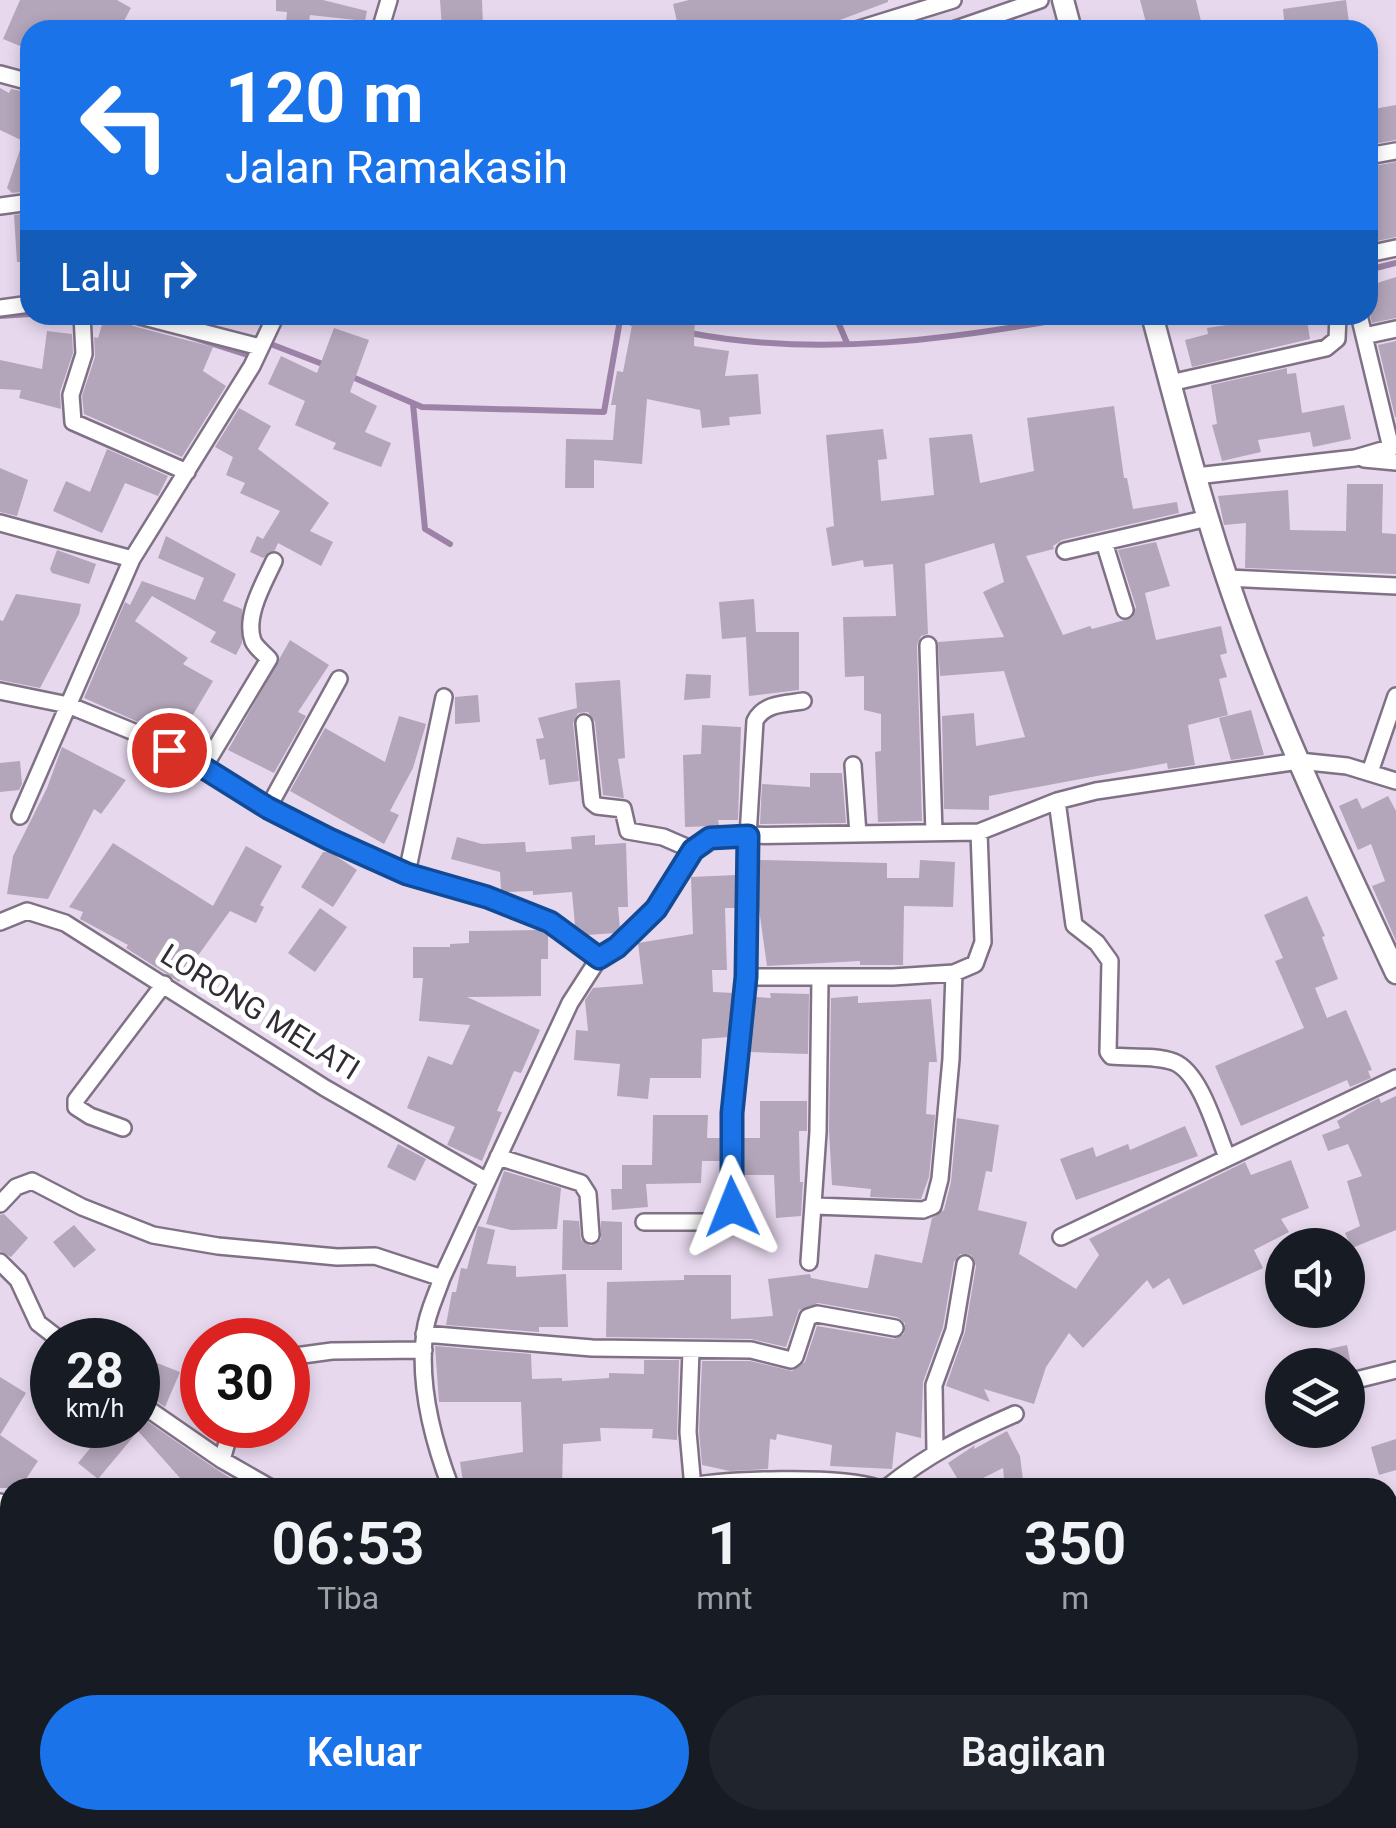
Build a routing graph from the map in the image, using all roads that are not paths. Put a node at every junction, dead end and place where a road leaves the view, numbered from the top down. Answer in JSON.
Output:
{"nodes":[{"id":1,"x":953,"y":0,"type":"edge"},
{"id":2,"x":1040,"y":0,"type":"edge"},
{"id":3,"x":888,"y":20,"type":"edge"},
{"id":4,"x":982,"y":20,"type":"edge"},
{"id":5,"x":82,"y":325,"type":"edge"},
{"id":6,"x":174,"y":325,"type":"edge"},
{"id":7,"x":271,"y":325,"type":"edge"},
{"id":8,"x":1155,"y":325,"type":"edge"},
{"id":9,"x":1338,"y":325,"type":"edge"},
{"id":10,"x":1362,"y":325,"type":"edge"},
{"id":11,"x":1396,"y":330,"type":"edge"},
{"id":12,"x":1364,"y":336,"type":"junction"},
{"id":13,"x":260,"y":348,"type":"junction"},
{"id":14,"x":1170,"y":383,"type":"junction"},
{"id":15,"x":1395,"y":452,"type":"edge"},
{"id":16,"x":187,"y":472,"type":"junction"},
{"id":17,"x":1196,"y":476,"type":"junction"},
{"id":18,"x":1208,"y":518,"type":"junction"},
{"id":19,"x":0,"y":523,"type":"edge"},
{"id":20,"x":1104,"y":542,"type":"junction"},
{"id":21,"x":1066,"y":551,"type":"dead end"},
{"id":22,"x":132,"y":560,"type":"junction"},
{"id":23,"x":274,"y":561,"type":"dead end"},
{"id":24,"x":1228,"y":578,"type":"junction"},
{"id":25,"x":1396,"y":586,"type":"edge"},
{"id":26,"x":1125,"y":610,"type":"dead end"},
{"id":27,"x":928,"y":645,"type":"dead end"},
{"id":28,"x":339,"y":679,"type":"dead end"},
{"id":29,"x":0,"y":691,"type":"edge"},
{"id":30,"x":1396,"y":696,"type":"edge"},
{"id":31,"x":444,"y":697,"type":"dead end"},
{"id":32,"x":803,"y":701,"type":"dead end"},
{"id":33,"x":68,"y":705,"type":"junction"},
{"id":34,"x":584,"y":722,"type":"dead end"},
{"id":35,"x":1300,"y":761,"type":"junction"},
{"id":36,"x":854,"y":764,"type":"dead end"},
{"id":37,"x":204,"y":768,"type":"junction"},
{"id":38,"x":1370,"y":772,"type":"junction"},
{"id":39,"x":1396,"y":781,"type":"edge"},
{"id":40,"x":1057,"y":802,"type":"junction"},
{"id":41,"x":268,"y":808,"type":"junction"},
{"id":42,"x":20,"y":816,"type":"dead end"},
{"id":43,"x":979,"y":832,"type":"junction"},
{"id":44,"x":934,"y":833,"type":"junction"},
{"id":45,"x":858,"y":834,"type":"junction"},
{"id":46,"x":748,"y":836,"type":"junction"},
{"id":47,"x":693,"y":850,"type":"junction"},
{"id":48,"x":407,"y":874,"type":"junction"},
{"id":49,"x":0,"y":922,"type":"edge"},
{"id":50,"x":599,"y":958,"type":"junction"},
{"id":51,"x":954,"y":973,"type":"junction"},
{"id":52,"x":1396,"y":973,"type":"edge"},
{"id":53,"x":746,"y":977,"type":"junction"},
{"id":54,"x":820,"y":978,"type":"junction"},
{"id":55,"x":164,"y":984,"type":"junction"},
{"id":56,"x":1396,"y":1078,"type":"edge"},
{"id":57,"x":123,"y":1128,"type":"dead end"},
{"id":58,"x":498,"y":1157,"type":"junction"},
{"id":59,"x":1227,"y":1157,"type":"junction"},
{"id":60,"x":488,"y":1181,"type":"junction"},
{"id":61,"x":0,"y":1204,"type":"edge"},
{"id":62,"x":815,"y":1206,"type":"junction"},
{"id":63,"x":644,"y":1222,"type":"dead end"},
{"id":64,"x":591,"y":1235,"type":"dead end"},
{"id":65,"x":1062,"y":1237,"type":"dead end"},
{"id":66,"x":0,"y":1262,"type":"edge"},
{"id":67,"x":808,"y":1262,"type":"dead end"},
{"id":68,"x":965,"y":1264,"type":"dead end"},
{"id":69,"x":442,"y":1278,"type":"junction"},
{"id":70,"x":36,"y":1318,"type":"edge"},
{"id":71,"x":895,"y":1328,"type":"dead end"},
{"id":72,"x":424,"y":1342,"type":"junction"},
{"id":73,"x":690,"y":1351,"type":"junction"},
{"id":74,"x":310,"y":1354,"type":"edge"},
{"id":75,"x":1396,"y":1370,"type":"edge"},
{"id":76,"x":1365,"y":1378,"type":"edge"},
{"id":77,"x":1015,"y":1414,"type":"dead end"},
{"id":78,"x":160,"y":1417,"type":"edge"},
{"id":79,"x":225,"y":1448,"type":"edge"},
{"id":80,"x":935,"y":1452,"type":"junction"},
{"id":81,"x":222,"y":1460,"type":"junction"},
{"id":82,"x":251,"y":1478,"type":"edge"},
{"id":83,"x":448,"y":1478,"type":"edge"},
{"id":84,"x":689,"y":1478,"type":"edge"},
{"id":85,"x":900,"y":1478,"type":"edge"}],
"edges":[{"from":1,"to":3,"type":"street"},
{"from":2,"to":4,"type":"street"},
{"from":5,"to":16,"type":"street"},
{"from":6,"to":13,"type":"street"},
{"from":7,"to":13,"type":"street"},
{"from":8,"to":14,"type":"street"},
{"from":9,"to":14,"type":"street"},
{"from":10,"to":12,"type":"street"},
{"from":11,"to":12,"type":"street"},
{"from":12,"to":15,"type":"street"},
{"from":13,"to":16,"type":"street"},
{"from":14,"to":17,"type":"street"},
{"from":15,"to":17,"type":"street"},
{"from":16,"to":22,"type":"street"},
{"from":17,"to":18,"type":"street"},
{"from":18,"to":20,"type":"street"},
{"from":18,"to":24,"type":"street"},
{"from":19,"to":22,"type":"street"},
{"from":20,"to":21,"type":"street"},
{"from":20,"to":26,"type":"street"},
{"from":22,"to":33,"type":"street"},
{"from":23,"to":37,"type":"street"},
{"from":24,"to":25,"type":"street"},
{"from":24,"to":35,"type":"street"},
{"from":27,"to":44,"type":"street"},
{"from":28,"to":41,"type":"street"},
{"from":29,"to":33,"type":"street"},
{"from":30,"to":38,"type":"street"},
{"from":31,"to":48,"type":"street"},
{"from":32,"to":46,"type":"street"},
{"from":33,"to":37,"type":"street"},
{"from":33,"to":42,"type":"street"},
{"from":34,"to":47,"type":"street"},
{"from":35,"to":38,"type":"street"},
{"from":35,"to":40,"type":"street"},
{"from":35,"to":52,"type":"street"},
{"from":36,"to":45,"type":"street"},
{"from":37,"to":41,"type":"street"},
{"from":38,"to":39,"type":"street"},
{"from":40,"to":43,"type":"street"},
{"from":40,"to":59,"type":"street"},
{"from":41,"to":48,"type":"street"},
{"from":43,"to":44,"type":"street"},
{"from":43,"to":51,"type":"street"},
{"from":44,"to":45,"type":"street"},
{"from":45,"to":46,"type":"street"},
{"from":46,"to":47,"type":"street"},
{"from":46,"to":53,"type":"street"},
{"from":47,"to":50,"type":"street"},
{"from":48,"to":50,"type":"street"},
{"from":49,"to":55,"type":"street","name":"LORONG MELATI"},
{"from":50,"to":58,"type":"street"},
{"from":51,"to":54,"type":"street"},
{"from":51,"to":62,"type":"street"},
{"from":53,"to":54,"type":"street"},
{"from":53,"to":63,"type":"street"},
{"from":54,"to":62,"type":"street"},
{"from":55,"to":57,"type":"street"},
{"from":55,"to":60,"type":"street","name":"LORONG MELATI"},
{"from":56,"to":59,"type":"street"},
{"from":58,"to":60,"type":"street"},
{"from":58,"to":64,"type":"street"},
{"from":59,"to":65,"type":"street"},
{"from":60,"to":69,"type":"street"},
{"from":61,"to":69,"type":"street"},
{"from":62,"to":67,"type":"street"},
{"from":66,"to":70,"type":"street"},
{"from":68,"to":80,"type":"street"},
{"from":69,"to":72,"type":"street"},
{"from":71,"to":73,"type":"street"},
{"from":72,"to":73,"type":"street"},
{"from":72,"to":74,"type":"street"},
{"from":72,"to":83,"type":"street"},
{"from":73,"to":84,"type":"street"},
{"from":75,"to":76,"type":"street"},
{"from":77,"to":80,"type":"street"},
{"from":78,"to":81,"type":"street"},
{"from":79,"to":81,"type":"street"},
{"from":80,"to":85,"type":"street"},
{"from":81,"to":82,"type":"street"}]}
